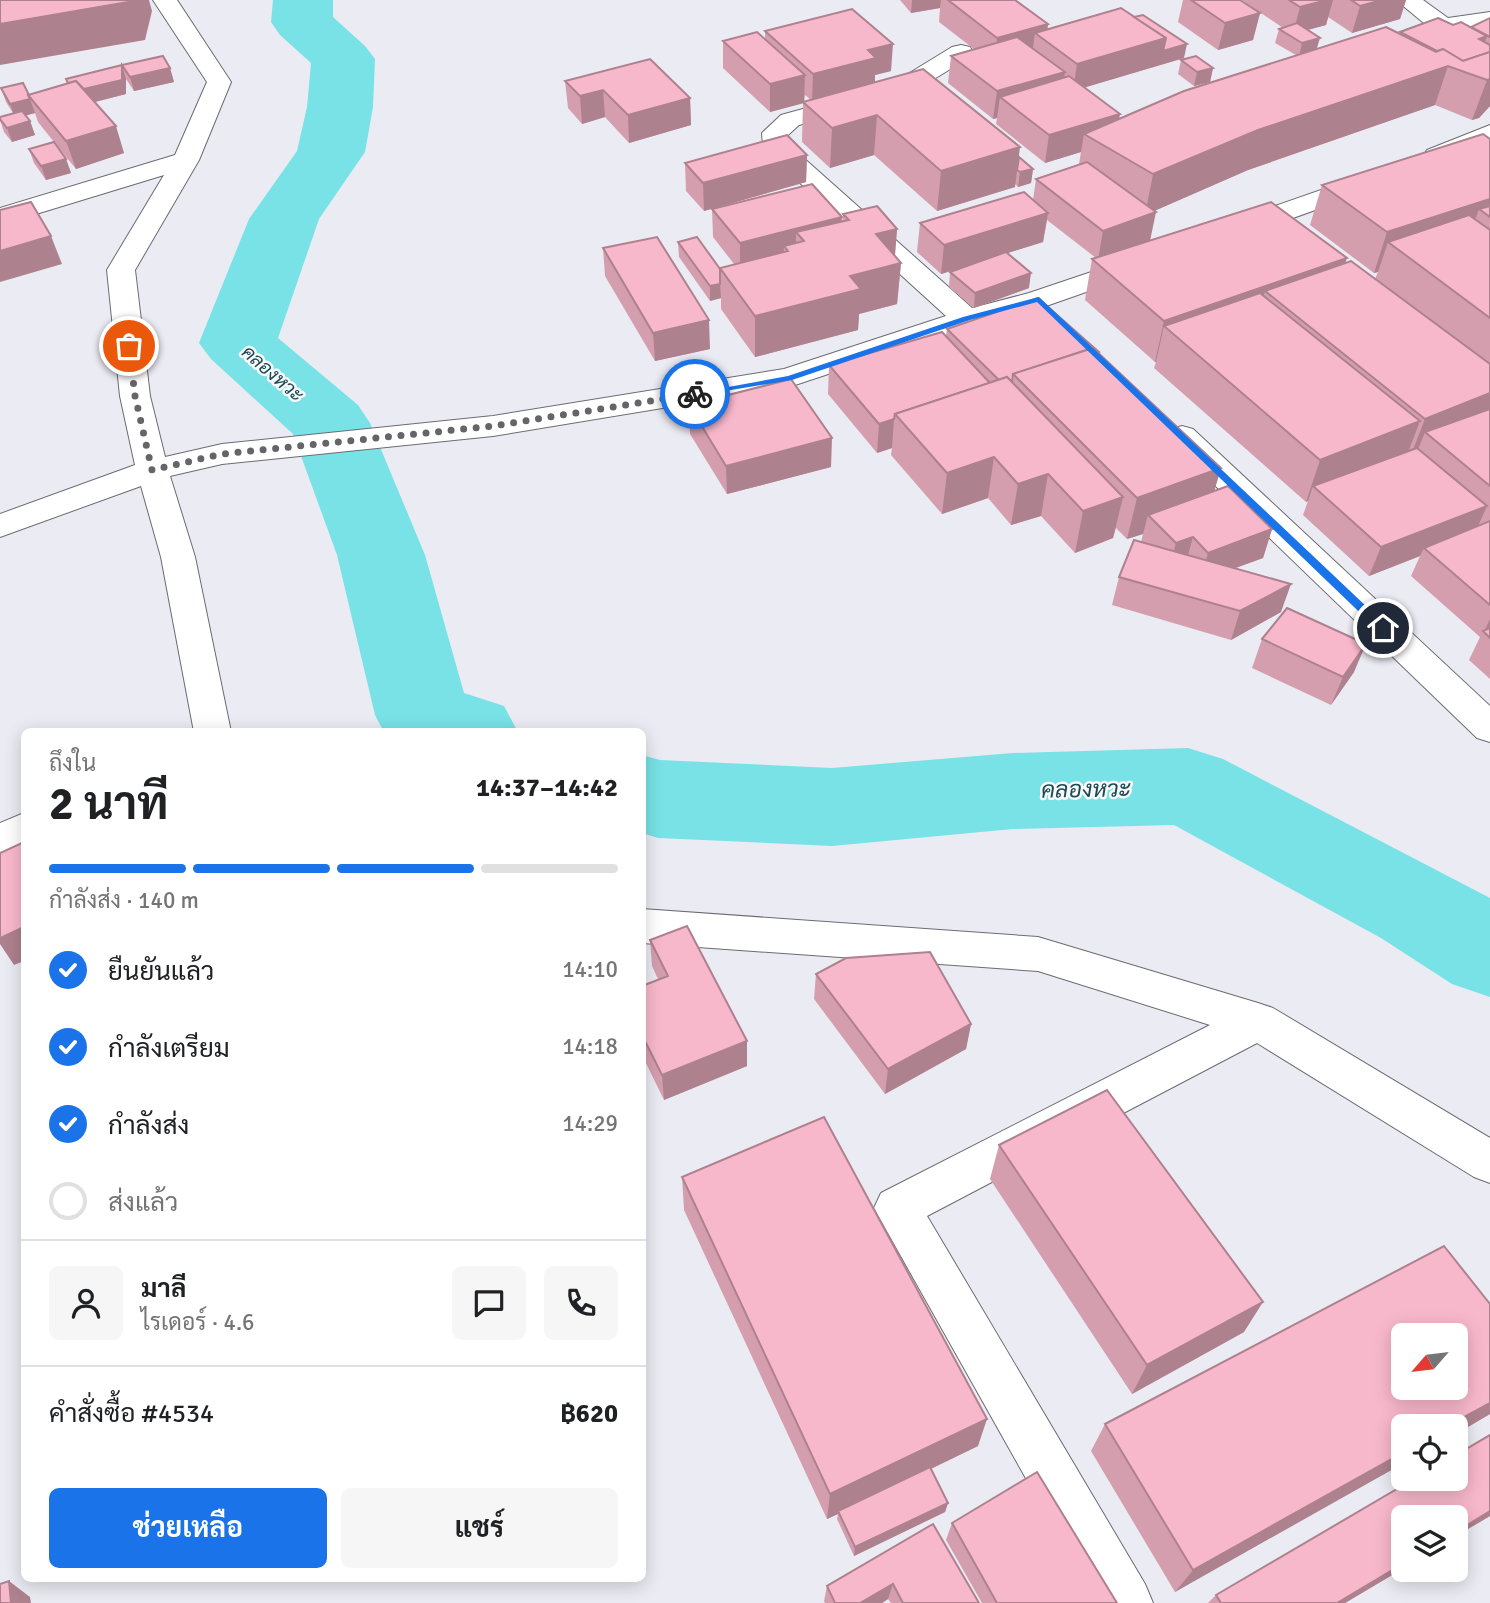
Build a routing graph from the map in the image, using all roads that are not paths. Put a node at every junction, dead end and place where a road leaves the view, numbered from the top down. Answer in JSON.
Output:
{"nodes":[{"id":1,"x":165,"y":0,"type":"edge"},
{"id":2,"x":1408,"y":0,"type":"edge"},
{"id":3,"x":1490,"y":19,"type":"edge"},
{"id":4,"x":1443,"y":26,"type":"junction"},
{"id":5,"x":1390,"y":43,"type":"edge"},
{"id":6,"x":961,"y":52,"type":"edge"},
{"id":7,"x":1490,"y":133,"type":"edge"},
{"id":8,"x":186,"y":160,"type":"junction"},
{"id":9,"x":0,"y":217,"type":"edge"},
{"id":10,"x":1208,"y":239,"type":"edge"},
{"id":11,"x":1156,"y":258,"type":"edge"},
{"id":12,"x":967,"y":318,"type":"junction"},
{"id":13,"x":1160,"y":415,"type":"edge"},
{"id":14,"x":152,"y":470,"type":"junction"},
{"id":15,"x":0,"y":526,"type":"edge"},
{"id":16,"x":213,"y":728,"type":"edge"},
{"id":17,"x":1490,"y":728,"type":"edge"},
{"id":18,"x":21,"y":830,"type":"edge"},
{"id":19,"x":0,"y":843,"type":"edge"},
{"id":20,"x":646,"y":926,"type":"edge"},
{"id":21,"x":1258,"y":1021,"type":"junction"},
{"id":22,"x":1490,"y":1162,"type":"edge"},
{"id":23,"x":1126,"y":1603,"type":"edge"}],
"edges":[{"from":1,"to":8,"type":"street"},
{"from":2,"to":4,"type":"street"},
{"from":3,"to":4,"type":"street"},
{"from":4,"to":5,"type":"street"},
{"from":6,"to":12,"type":"street"},
{"from":7,"to":10,"type":"street"},
{"from":8,"to":9,"type":"street"},
{"from":8,"to":14,"type":"street"},
{"from":11,"to":12,"type":"street"},
{"from":12,"to":14,"type":"street"},
{"from":13,"to":17,"type":"street"},
{"from":14,"to":15,"type":"street"},
{"from":14,"to":16,"type":"street"},
{"from":18,"to":19,"type":"street"},
{"from":20,"to":21,"type":"street"},
{"from":21,"to":22,"type":"street"},
{"from":21,"to":23,"type":"street"}]}
